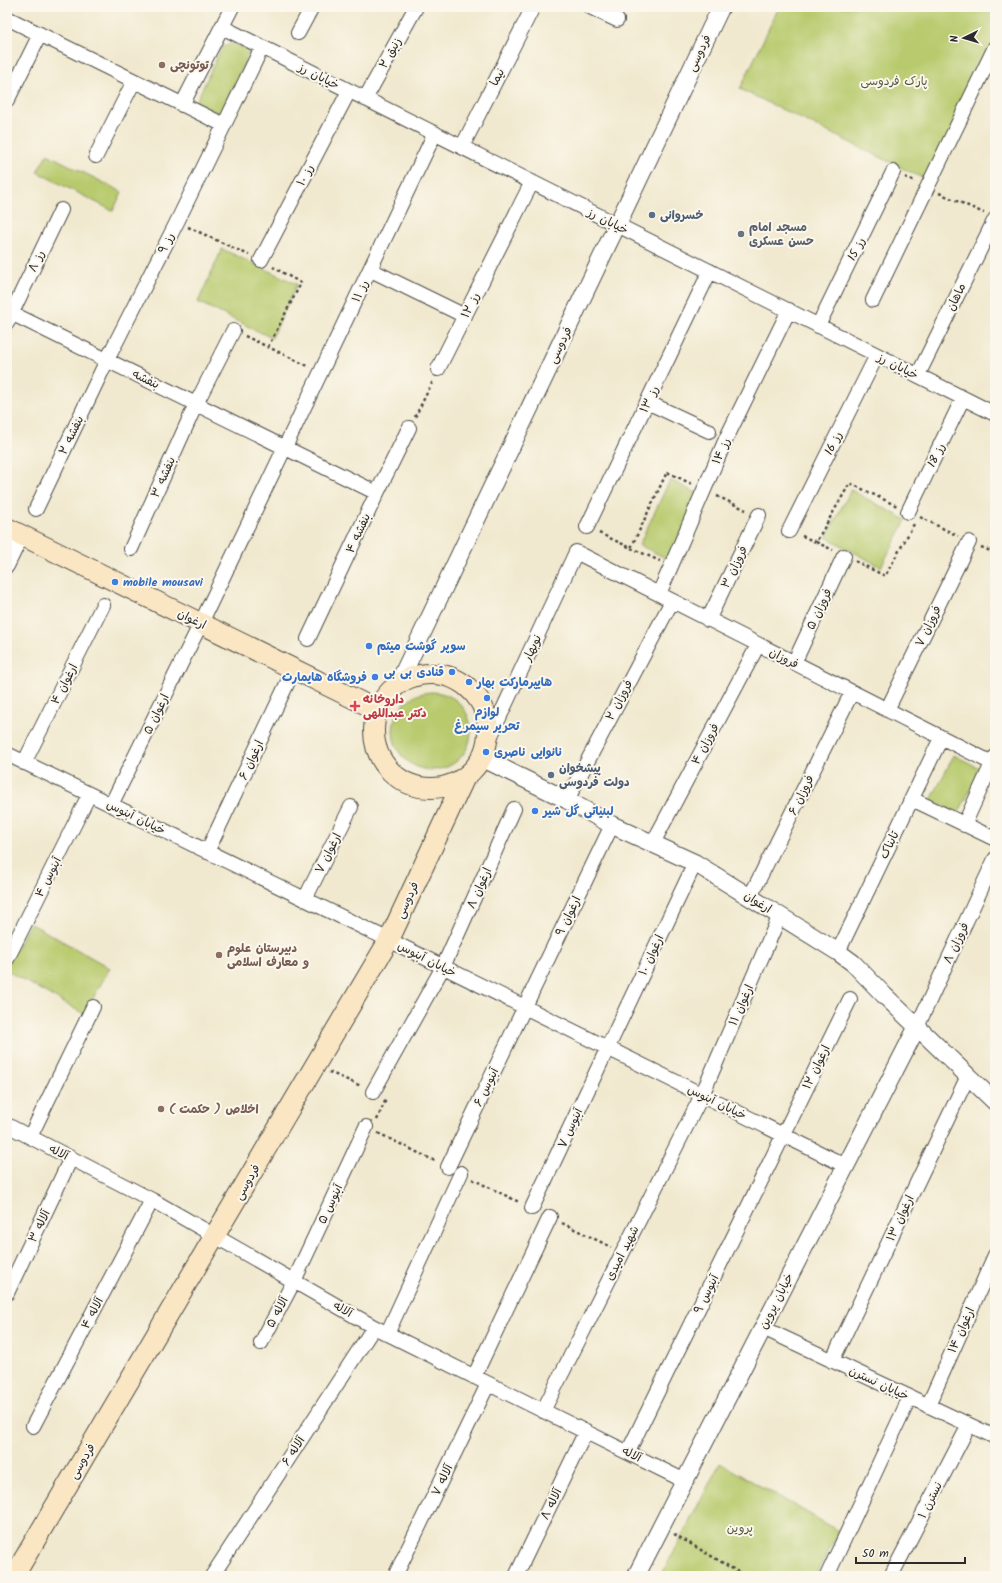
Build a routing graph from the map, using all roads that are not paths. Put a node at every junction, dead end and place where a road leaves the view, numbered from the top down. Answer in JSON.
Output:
{"nodes":[{"id":1,"x":232,"y":7,"type":"edge"},
{"id":2,"x":312,"y":7,"type":"edge"},
{"id":3,"x":416,"y":7,"type":"edge"},
{"id":4,"x":533,"y":7,"type":"edge"},
{"id":5,"x":590,"y":7,"type":"edge"},
{"id":6,"x":721,"y":7,"type":"edge"},
{"id":7,"x":7,"y":18,"type":"edge"},
{"id":8,"x":617,"y":20,"type":"dead end"},
{"id":9,"x":222,"y":27,"type":"junction"},
{"id":10,"x":40,"y":34,"type":"junction"},
{"id":11,"x":298,"y":34,"type":"dead end"},
{"id":12,"x":262,"y":47,"type":"junction"},
{"id":13,"x":995,"y":47,"type":"edge"},
{"id":14,"x":134,"y":81,"type":"junction"},
{"id":15,"x":349,"y":91,"type":"junction"},
{"id":16,"x":365,"y":99,"type":"junction"},
{"id":17,"x":7,"y":101,"type":"edge"},
{"id":18,"x":182,"y":105,"type":"junction"},
{"id":19,"x":224,"y":125,"type":"junction"},
{"id":20,"x":434,"y":134,"type":"junction"},
{"id":21,"x":462,"y":147,"type":"junction"},
{"id":22,"x":96,"y":156,"type":"dead end"},
{"id":23,"x":893,"y":172,"type":"road end"},
{"id":24,"x":532,"y":182,"type":"junction"},
{"id":25,"x":61,"y":210,"type":"dead end"},
{"id":26,"x":992,"y":218,"type":"edge"},
{"id":27,"x":617,"y":225,"type":"junction"},
{"id":28,"x":260,"y":260,"type":"road end"},
{"id":29,"x":710,"y":271,"type":"junction"},
{"id":30,"x":376,"y":273,"type":"dead end"},
{"id":31,"x":873,"y":300,"type":"dead end"},
{"id":32,"x":789,"y":310,"type":"junction"},
{"id":33,"x":9,"y":315,"type":"edge"},
{"id":34,"x":465,"y":316,"type":"junction"},
{"id":35,"x":818,"y":326,"type":"junction"},
{"id":36,"x":233,"y":331,"type":"road end"},
{"id":37,"x":877,"y":355,"type":"junction"},
{"id":38,"x":107,"y":360,"type":"junction"},
{"id":39,"x":438,"y":370,"type":"road end"},
{"id":40,"x":918,"y":376,"type":"junction"},
{"id":41,"x":963,"y":398,"type":"junction"},
{"id":42,"x":647,"y":402,"type":"junction"},
{"id":43,"x":196,"y":404,"type":"junction"},
{"id":44,"x":995,"y":414,"type":"edge"},
{"id":45,"x":409,"y":428,"type":"road end"},
{"id":46,"x":709,"y":431,"type":"dead end"},
{"id":47,"x":285,"y":448,"type":"junction"},
{"id":48,"x":377,"y":493,"type":"junction"},
{"id":49,"x":36,"y":509,"type":"dead end"},
{"id":50,"x":759,"y":515,"type":"dead end"},
{"id":51,"x":911,"y":517,"type":"road end"},
{"id":52,"x":587,"y":527,"type":"dead end"},
{"id":53,"x":14,"y":531,"type":"edge"},
{"id":54,"x":789,"y":531,"type":"dead end"},
{"id":55,"x":969,"y":542,"type":"dead end"},
{"id":56,"x":131,"y":549,"type":"dead end"},
{"id":57,"x":576,"y":552,"type":"joint"},
{"id":58,"x":844,"y":556,"type":"road end"},
{"id":59,"x":7,"y":566,"type":"edge"},
{"id":60,"x":659,"y":594,"type":"junction"},
{"id":61,"x":672,"y":601,"type":"junction"},
{"id":62,"x":104,"y":605,"type":"dead end"},
{"id":63,"x":708,"y":620,"type":"junction"},
{"id":64,"x":201,"y":623,"type":"junction"},
{"id":65,"x":308,"y":639,"type":"dead end"},
{"id":66,"x":758,"y":644,"type":"junction"},
{"id":67,"x":794,"y":663,"type":"junction"},
{"id":68,"x":294,"y":669,"type":"junction"},
{"id":69,"x":398,"y":684,"type":"junction"},
{"id":70,"x":852,"y":692,"type":"junction"},
{"id":71,"x":377,"y":710,"type":"junction"},
{"id":72,"x":887,"y":710,"type":"junction"},
{"id":73,"x":941,"y":738,"type":"junction"},
{"id":74,"x":485,"y":751,"type":"junction"},
{"id":75,"x":7,"y":754,"type":"edge"},
{"id":76,"x":993,"y":760,"type":"edge"},
{"id":77,"x":24,"y":763,"type":"junction"},
{"id":78,"x":464,"y":779,"type":"junction"},
{"id":79,"x":89,"y":795,"type":"junction"},
{"id":80,"x":912,"y":799,"type":"junction"},
{"id":81,"x":567,"y":800,"type":"junction"},
{"id":82,"x":111,"y":805,"type":"junction"},
{"id":83,"x":351,"y":807,"type":"dead end"},
{"id":84,"x":514,"y":809,"type":"dead end"},
{"id":85,"x":612,"y":825,"type":"junction"},
{"id":86,"x":964,"y":825,"type":"junction"},
{"id":87,"x":995,"y":839,"type":"edge"},
{"id":88,"x":653,"y":843,"type":"junction"},
{"id":89,"x":207,"y":852,"type":"junction"},
{"id":90,"x":995,"y":859,"type":"edge"},
{"id":91,"x":695,"y":863,"type":"junction"},
{"id":92,"x":750,"y":897,"type":"junction"},
{"id":93,"x":305,"y":899,"type":"junction"},
{"id":94,"x":780,"y":916,"type":"junction"},
{"id":95,"x":389,"y":940,"type":"junction"},
{"id":96,"x":838,"y":952,"type":"junction"},
{"id":97,"x":7,"y":959,"type":"edge"},
{"id":98,"x":443,"y":967,"type":"junction"},
{"id":99,"x":850,"y":999,"type":"dead end"},
{"id":100,"x":524,"y":1007,"type":"junction"},
{"id":101,"x":93,"y":1008,"type":"dead end"},
{"id":102,"x":917,"y":1027,"type":"junction"},
{"id":103,"x":607,"y":1048,"type":"junction"},
{"id":104,"x":968,"y":1076,"type":"junction"},
{"id":105,"x":373,"y":1092,"type":"dead end"},
{"id":106,"x":702,"y":1095,"type":"junction"},
{"id":107,"x":995,"y":1102,"type":"edge"},
{"id":108,"x":7,"y":1125,"type":"edge"},
{"id":109,"x":366,"y":1127,"type":"road end"},
{"id":110,"x":783,"y":1135,"type":"junction"},
{"id":111,"x":30,"y":1137,"type":"junction"},
{"id":112,"x":72,"y":1158,"type":"junction"},
{"id":113,"x":846,"y":1166,"type":"junction"},
{"id":114,"x":448,"y":1167,"type":"road end"},
{"id":115,"x":461,"y":1174,"type":"road end"},
{"id":116,"x":152,"y":1200,"type":"junction"},
{"id":117,"x":532,"y":1208,"type":"road end"},
{"id":118,"x":550,"y":1217,"type":"road end"},
{"id":119,"x":215,"y":1236,"type":"junction"},
{"id":120,"x":995,"y":1255,"type":"edge"},
{"id":121,"x":294,"y":1281,"type":"junction"},
{"id":122,"x":7,"y":1293,"type":"edge"},
{"id":123,"x":374,"y":1327,"type":"junction"},
{"id":124,"x":763,"y":1328,"type":"junction"},
{"id":125,"x":387,"y":1334,"type":"junction"},
{"id":126,"x":261,"y":1343,"type":"dead end"},
{"id":127,"x":832,"y":1361,"type":"junction"},
{"id":128,"x":474,"y":1377,"type":"junction"},
{"id":129,"x":488,"y":1384,"type":"junction"},
{"id":130,"x":910,"y":1397,"type":"junction"},
{"id":131,"x":928,"y":1406,"type":"junction"},
{"id":132,"x":543,"y":1411,"type":"junction"},
{"id":133,"x":969,"y":1425,"type":"junction"},
{"id":134,"x":33,"y":1426,"type":"dead end"},
{"id":135,"x":586,"y":1431,"type":"junction"},
{"id":136,"x":995,"y":1437,"type":"edge"},
{"id":137,"x":628,"y":1452,"type":"junction"},
{"id":138,"x":685,"y":1481,"type":"junction"},
{"id":139,"x":14,"y":1576,"type":"edge"},
{"id":140,"x":212,"y":1576,"type":"edge"},
{"id":141,"x":395,"y":1576,"type":"edge"},
{"id":142,"x":516,"y":1576,"type":"edge"},
{"id":143,"x":636,"y":1576,"type":"edge"},
{"id":144,"x":827,"y":1576,"type":"edge"},
{"id":145,"x":891,"y":1576,"type":"edge"}],
"edges":[{"from":1,"to":9,"type":"street"},
{"from":2,"to":11,"type":"street"},
{"from":3,"to":16,"type":"street","name":"زنبق ۲"},
{"from":4,"to":21,"type":"street","name":"نیما"},
{"from":5,"to":8,"type":"street"},
{"from":6,"to":27,"type":"street","name":"فردوسی"},
{"from":7,"to":10,"type":"street"},
{"from":9,"to":12,"type":"street","name":"خیابان رز"},
{"from":9,"to":18,"type":"street"},
{"from":10,"to":14,"type":"street"},
{"from":10,"to":17,"type":"street"},
{"from":12,"to":15,"type":"street","name":"خیابان رز"},
{"from":12,"to":19,"type":"street","name":"رز ۹"},
{"from":13,"to":31,"type":"street"},
{"from":14,"to":18,"type":"street"},
{"from":14,"to":22,"type":"street"},
{"from":15,"to":16,"type":"street","name":"خیابان رز"},
{"from":15,"to":28,"type":"street","name":"رز ۱۰"},
{"from":16,"to":20,"type":"street","name":"خیابان رز"},
{"from":18,"to":19,"type":"street"},
{"from":19,"to":38,"type":"street","name":"رز ۹"},
{"from":20,"to":21,"type":"street","name":"خیابان رز"},
{"from":20,"to":47,"type":"street","name":"رز ۱۱"},
{"from":21,"to":24,"type":"street","name":"خیابان رز"},
{"from":23,"to":35,"type":"street","name":"رز 15"},
{"from":24,"to":27,"type":"street","name":"خیابان رز"},
{"from":24,"to":34,"type":"street","name":"رز ۱۲"},
{"from":25,"to":33,"type":"street","name":"رز ۸"},
{"from":26,"to":40,"type":"street","name":"ماهان"},
{"from":27,"to":29,"type":"street","name":"خیابان رز"},
{"from":27,"to":69,"type":"street","name":"فردوسی"},
{"from":29,"to":32,"type":"street","name":"خیابان رز"},
{"from":29,"to":42,"type":"street","name":"رز ۱۳"},
{"from":30,"to":34,"type":"street"},
{"from":32,"to":35,"type":"street","name":"خیابان رز"},
{"from":32,"to":60,"type":"street","name":"رز ۱۴"},
{"from":33,"to":38,"type":"street","name":"بنفشه"},
{"from":34,"to":39,"type":"street","name":"رز ۱۲"},
{"from":35,"to":37,"type":"street","name":"خیابان رز"},
{"from":36,"to":43,"type":"street"},
{"from":37,"to":40,"type":"street","name":"خیابان رز"},
{"from":37,"to":54,"type":"street","name":"رز 16"},
{"from":38,"to":43,"type":"street","name":"بنفشه"},
{"from":38,"to":49,"type":"street","name":"بنفشه ۲"},
{"from":40,"to":41,"type":"street","name":"خیابان رز"},
{"from":41,"to":44,"type":"street","name":"خیابان رز"},
{"from":41,"to":51,"type":"street","name":"رز 18"},
{"from":42,"to":46,"type":"street"},
{"from":42,"to":52,"type":"street","name":"رز ۱۳"},
{"from":43,"to":47,"type":"street","name":"بنفشه"},
{"from":43,"to":56,"type":"street","name":"بنفشه ۳"},
{"from":45,"to":48,"type":"street","name":"بنفشه ۴"},
{"from":47,"to":48,"type":"street","name":"بنفشه"},
{"from":47,"to":64,"type":"street"},
{"from":48,"to":65,"type":"street","name":"بنفشه ۴"},
{"from":50,"to":63,"type":"street","name":"فروزان ۳"},
{"from":53,"to":59,"type":"street"},
{"from":53,"to":64,"type":"main road","name":"ارغوان"},
{"from":55,"to":72,"type":"street","name":"فروزان ۷"},
{"from":57,"to":60,"type":"street","name":"فروزان"},
{"from":57,"to":74,"type":"street","name":"نوبهار"},
{"from":58,"to":67,"type":"street","name":"فروزان ۵"},
{"from":60,"to":61,"type":"street","name":"فروزان"},
{"from":61,"to":63,"type":"street","name":"فروزان"},
{"from":61,"to":81,"type":"street","name":"فروزان ۲"},
{"from":62,"to":77,"type":"street","name":"ارغوان ۴"},
{"from":63,"to":66,"type":"street","name":"فروزان"},
{"from":64,"to":68,"type":"main road","name":"ارغوان"},
{"from":64,"to":82,"type":"street","name":"ارغوان ۵"},
{"from":66,"to":67,"type":"street","name":"فروزان"},
{"from":66,"to":88,"type":"street","name":"فروزان ۴"},
{"from":67,"to":70,"type":"street","name":"فروزان"},
{"from":68,"to":71,"type":"main road","name":"ارغوان"},
{"from":68,"to":89,"type":"street","name":"ارغوان ۶"},
{"from":69,"to":71,"type":"main road"},
{"from":69,"to":74,"type":"main road"},
{"from":70,"to":72,"type":"street","name":"فروزان"},
{"from":70,"to":92,"type":"street","name":"فروزان ۶"},
{"from":71,"to":78,"type":"main road"},
{"from":72,"to":73,"type":"street","name":"فروزان"},
{"from":73,"to":76,"type":"street","name":"فروزان"},
{"from":73,"to":80,"type":"street","name":"تابناک"},
{"from":74,"to":78,"type":"main road"},
{"from":74,"to":81,"type":"street","name":"ارغوان"},
{"from":75,"to":77,"type":"street","name":"خیابان آبنوس"},
{"from":76,"to":86,"type":"street"},
{"from":77,"to":79,"type":"street","name":"خیابان آبنوس"},
{"from":78,"to":95,"type":"main road","name":"فردوسی"},
{"from":79,"to":82,"type":"street","name":"خیابان آبنوس"},
{"from":79,"to":97,"type":"street","name":"آبنوس ۴"},
{"from":80,"to":86,"type":"street"},
{"from":80,"to":96,"type":"street","name":"تابناک"},
{"from":81,"to":85,"type":"street","name":"ارغوان"},
{"from":82,"to":89,"type":"street","name":"خیابان آبنوس"},
{"from":83,"to":93,"type":"street","name":"ارغوان ۷"},
{"from":84,"to":98,"type":"street","name":"ارغوان ۸"},
{"from":85,"to":88,"type":"street","name":"ارغوان"},
{"from":85,"to":100,"type":"street","name":"ارغوان ۹"},
{"from":86,"to":87,"type":"street"},
{"from":88,"to":91,"type":"street","name":"ارغوان"},
{"from":89,"to":93,"type":"street","name":"خیابان آبنوس"},
{"from":90,"to":102,"type":"street","name":"فروزان ۸"},
{"from":91,"to":92,"type":"street","name":"ارغوان"},
{"from":91,"to":103,"type":"street","name":"ارغوان ۱۰"},
{"from":92,"to":94,"type":"street","name":"ارغوان"},
{"from":93,"to":95,"type":"street","name":"خیابان آبنوس"},
{"from":94,"to":96,"type":"street","name":"ارغوان"},
{"from":94,"to":106,"type":"street","name":"ارغوان ۱۱"},
{"from":95,"to":98,"type":"street","name":"خیابان آبنوس"},
{"from":95,"to":119,"type":"main road","name":"فردوسی"},
{"from":96,"to":102,"type":"street","name":"ارغوان"},
{"from":98,"to":100,"type":"street","name":"خیابان آبنوس"},
{"from":98,"to":105,"type":"street"},
{"from":99,"to":110,"type":"street","name":"ارغوان ۱۲"},
{"from":100,"to":103,"type":"street","name":"خیابان آبنوس"},
{"from":100,"to":114,"type":"street","name":"آبنوس ۶"},
{"from":101,"to":111,"type":"street"},
{"from":102,"to":104,"type":"street","name":"ارغوان"},
{"from":102,"to":113,"type":"street","name":"خیابان پروین"},
{"from":103,"to":106,"type":"street","name":"خیابان آبنوس"},
{"from":103,"to":117,"type":"street","name":"آبنوس ۷"},
{"from":104,"to":107,"type":"street","name":"ارغوان"},
{"from":104,"to":127,"type":"street","name":"ارغوان ۱۳"},
{"from":106,"to":110,"type":"street","name":"خیابان آبنوس"},
{"from":106,"to":132,"type":"street","name":"شهید امیدی"},
{"from":108,"to":111,"type":"street","name":"آلاله"},
{"from":109,"to":121,"type":"street","name":"آبنوس ۵"},
{"from":110,"to":113,"type":"street","name":"خیابان آبنوس"},
{"from":110,"to":137,"type":"street","name":"آبنوس ۹"},
{"from":111,"to":112,"type":"street","name":"آلاله"},
{"from":112,"to":116,"type":"street","name":"آلاله"},
{"from":112,"to":122,"type":"street","name":"آلاله ۳"},
{"from":113,"to":124,"type":"street","name":"خیابان پروین"},
{"from":115,"to":125,"type":"street"},
{"from":116,"to":119,"type":"street","name":"آلاله"},
{"from":116,"to":134,"type":"street","name":"آلاله ۴"},
{"from":118,"to":128,"type":"street"},
{"from":119,"to":121,"type":"street","name":"آلاله"},
{"from":119,"to":139,"type":"main road","name":"فردوسی"},
{"from":120,"to":131,"type":"street","name":"ارغوان ۱۴"},
{"from":121,"to":123,"type":"street","name":"آلاله"},
{"from":121,"to":126,"type":"street","name":"آلاله ۵"},
{"from":123,"to":125,"type":"street","name":"آلاله"},
{"from":123,"to":140,"type":"street","name":"آلاله ۶"},
{"from":124,"to":127,"type":"street","name":"خیابان نسترن"},
{"from":124,"to":138,"type":"street","name":"خیابان پروین"},
{"from":125,"to":128,"type":"street","name":"آلاله"},
{"from":127,"to":130,"type":"street","name":"خیابان نسترن"},
{"from":128,"to":129,"type":"street","name":"آلاله"},
{"from":129,"to":132,"type":"street","name":"آلاله"},
{"from":129,"to":141,"type":"street","name":"آلاله ۷"},
{"from":130,"to":131,"type":"street","name":"خیابان نسترن"},
{"from":130,"to":144,"type":"street"},
{"from":131,"to":133,"type":"street","name":"خیابان نسترن"},
{"from":132,"to":135,"type":"street","name":"آلاله"},
{"from":133,"to":136,"type":"street","name":"خیابان نسترن"},
{"from":133,"to":145,"type":"street","name":"نسترن ۱"},
{"from":135,"to":137,"type":"street","name":"آلاله"},
{"from":135,"to":142,"type":"street","name":"آلاله ۸"},
{"from":137,"to":138,"type":"street","name":"آلاله"},
{"from":138,"to":143,"type":"street","name":"خیابان پروین"}]}
